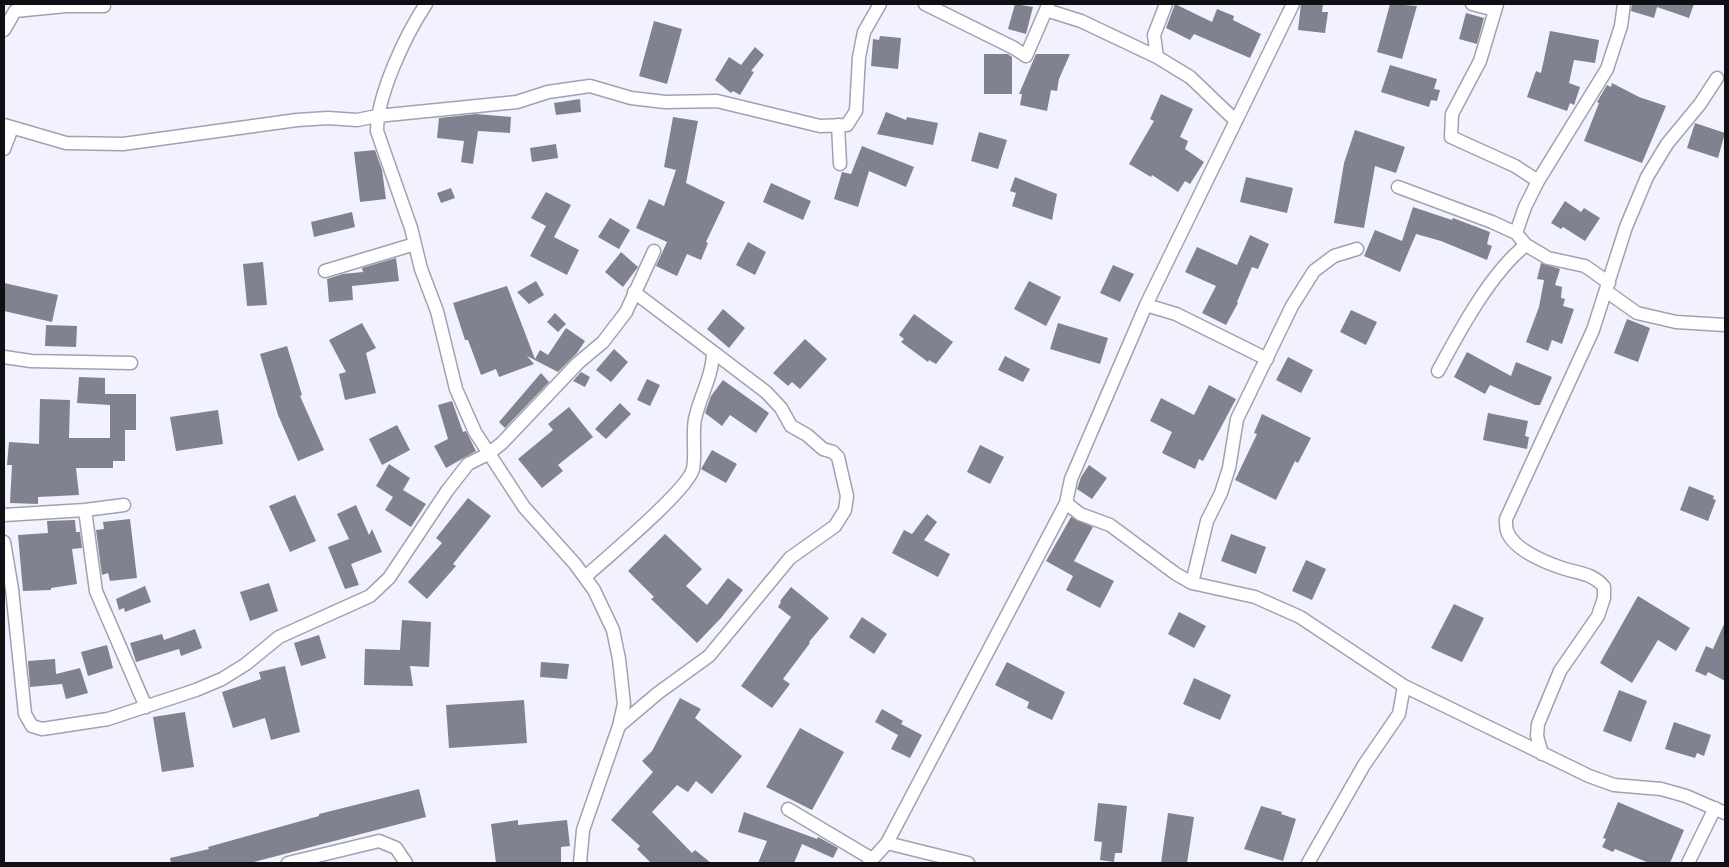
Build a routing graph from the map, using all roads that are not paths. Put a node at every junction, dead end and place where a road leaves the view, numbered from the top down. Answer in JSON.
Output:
{"nodes":[{"id":1,"x":426,"y":4,"type":"edge"},
{"id":2,"x":880,"y":4,"type":"edge"},
{"id":3,"x":924,"y":4,"type":"edge"},
{"id":4,"x":1166,"y":4,"type":"edge"},
{"id":5,"x":1294,"y":4,"type":"edge"},
{"id":6,"x":1472,"y":4,"type":"edge"},
{"id":7,"x":1624,"y":4,"type":"edge"},
{"id":8,"x":104,"y":6,"type":"dead end"},
{"id":9,"x":1047,"y":7,"type":"edge"},
{"id":10,"x":1496,"y":7,"type":"edge"},
{"id":11,"x":4,"y":30,"type":"edge"},
{"id":12,"x":1157,"y":57,"type":"junction"},
{"id":13,"x":1717,"y":78,"type":"dead end"},
{"id":14,"x":377,"y":116,"type":"junction"},
{"id":15,"x":1236,"y":121,"type":"junction"},
{"id":16,"x":838,"y":125,"type":"junction"},
{"id":17,"x":8,"y":126,"type":"edge"},
{"id":18,"x":4,"y":149,"type":"edge"},
{"id":19,"x":840,"y":164,"type":"dead end"},
{"id":20,"x":1538,"y":181,"type":"junction"},
{"id":21,"x":1398,"y":187,"type":"dead end"},
{"id":22,"x":1516,"y":233,"type":"junction"},
{"id":23,"x":415,"y":244,"type":"junction"},
{"id":24,"x":1526,"y":245,"type":"junction"},
{"id":25,"x":1357,"y":249,"type":"dead end"},
{"id":26,"x":654,"y":251,"type":"dead end"},
{"id":27,"x":325,"y":271,"type":"dead end"},
{"id":28,"x":1608,"y":287,"type":"junction"},
{"id":29,"x":634,"y":292,"type":"junction"},
{"id":30,"x":1146,"y":305,"type":"junction"},
{"id":31,"x":1725,"y":324,"type":"edge"},
{"id":32,"x":713,"y":352,"type":"junction"},
{"id":33,"x":4,"y":356,"type":"edge"},
{"id":34,"x":1267,"y":359,"type":"junction"},
{"id":35,"x":131,"y":363,"type":"dead end"},
{"id":36,"x":1438,"y":370,"type":"dead end"},
{"id":37,"x":488,"y":454,"type":"junction"},
{"id":38,"x":1066,"y":503,"type":"junction"},
{"id":39,"x":124,"y":505,"type":"dead end"},
{"id":40,"x":85,"y":510,"type":"junction"},
{"id":41,"x":4,"y":515,"type":"edge"},
{"id":42,"x":4,"y":542,"type":"edge"},
{"id":43,"x":585,"y":577,"type":"junction"},
{"id":44,"x":1192,"y":583,"type":"junction"},
{"id":45,"x":1404,"y":686,"type":"junction"},
{"id":46,"x":146,"y":707,"type":"junction"},
{"id":47,"x":619,"y":726,"type":"junction"},
{"id":48,"x":1542,"y":754,"type":"junction"},
{"id":49,"x":788,"y":809,"type":"dead end"},
{"id":50,"x":1722,"y":809,"type":"edge"},
{"id":51,"x":887,"y":843,"type":"junction"},
{"id":52,"x":871,"y":861,"type":"edge"},
{"id":53,"x":288,"y":863,"type":"edge"},
{"id":54,"x":406,"y":863,"type":"edge"},
{"id":55,"x":580,"y":863,"type":"edge"},
{"id":56,"x":968,"y":863,"type":"edge"},
{"id":57,"x":1308,"y":863,"type":"edge"},
{"id":58,"x":1688,"y":863,"type":"edge"}],
"edges":[{"from":1,"to":14,"type":"street"},
{"from":2,"to":16,"type":"street"},
{"from":3,"to":9,"type":"street"},
{"from":4,"to":12,"type":"street"},
{"from":5,"to":15,"type":"street"},
{"from":6,"to":10,"type":"street"},
{"from":7,"to":20,"type":"street"},
{"from":8,"to":11,"type":"street"},
{"from":9,"to":12,"type":"street"},
{"from":10,"to":20,"type":"street"},
{"from":12,"to":15,"type":"street"},
{"from":13,"to":28,"type":"street"},
{"from":14,"to":16,"type":"street"},
{"from":14,"to":17,"type":"street"},
{"from":14,"to":23,"type":"street"},
{"from":15,"to":30,"type":"street"},
{"from":16,"to":19,"type":"street"},
{"from":17,"to":18,"type":"street"},
{"from":20,"to":22,"type":"street"},
{"from":21,"to":22,"type":"street"},
{"from":22,"to":24,"type":"street"},
{"from":23,"to":27,"type":"street"},
{"from":23,"to":37,"type":"street"},
{"from":24,"to":28,"type":"street"},
{"from":24,"to":36,"type":"street"},
{"from":25,"to":34,"type":"street"},
{"from":26,"to":29,"type":"street"},
{"from":28,"to":31,"type":"street"},
{"from":28,"to":48,"type":"street"},
{"from":29,"to":32,"type":"street"},
{"from":29,"to":37,"type":"street"},
{"from":30,"to":34,"type":"street"},
{"from":30,"to":38,"type":"street"},
{"from":32,"to":43,"type":"street"},
{"from":32,"to":47,"type":"street"},
{"from":33,"to":35,"type":"street"},
{"from":34,"to":44,"type":"street"},
{"from":37,"to":43,"type":"street"},
{"from":37,"to":46,"type":"street"},
{"from":38,"to":44,"type":"street"},
{"from":38,"to":51,"type":"street"},
{"from":39,"to":40,"type":"street"},
{"from":40,"to":41,"type":"street"},
{"from":40,"to":46,"type":"street"},
{"from":42,"to":46,"type":"street"},
{"from":43,"to":47,"type":"street"},
{"from":44,"to":45,"type":"street"},
{"from":45,"to":48,"type":"street"},
{"from":45,"to":57,"type":"street"},
{"from":47,"to":55,"type":"street"},
{"from":48,"to":50,"type":"street"},
{"from":49,"to":52,"type":"street"},
{"from":50,"to":58,"type":"street"},
{"from":51,"to":52,"type":"street"},
{"from":51,"to":56,"type":"street"},
{"from":53,"to":54,"type":"street"}]}
